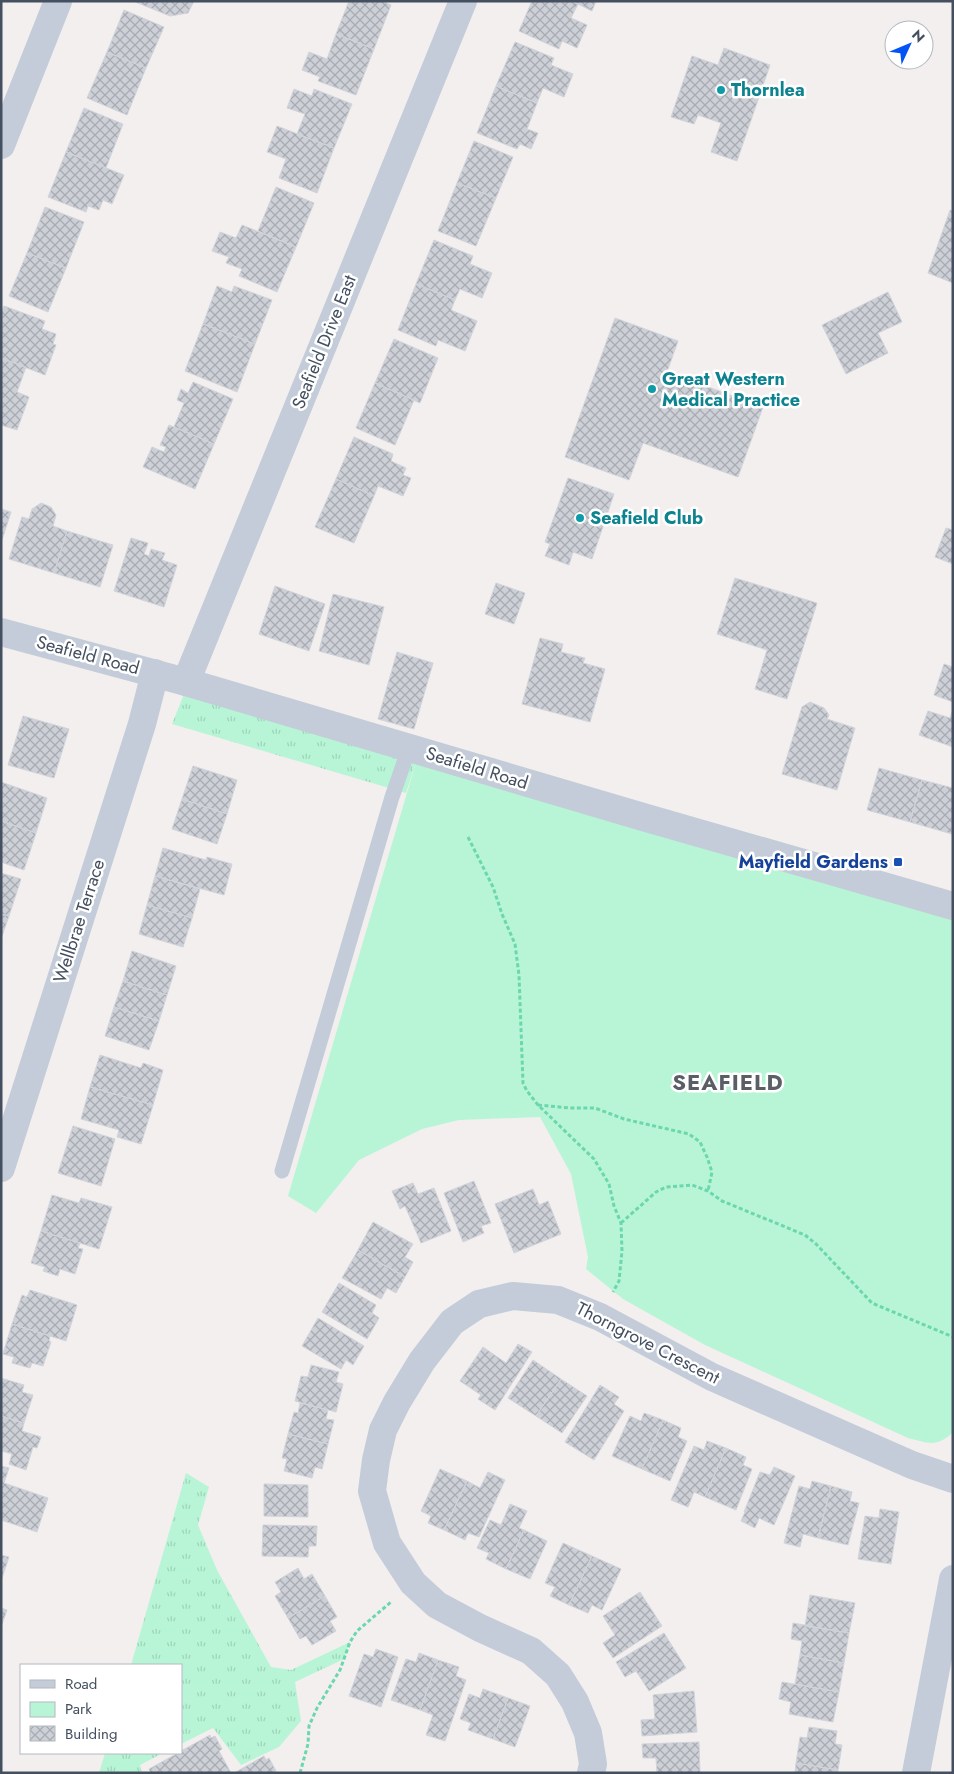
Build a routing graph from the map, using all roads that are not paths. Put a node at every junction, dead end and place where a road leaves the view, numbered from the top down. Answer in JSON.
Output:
{"nodes":[{"id":1,"x":58,"y":1,"type":"edge"},
{"id":2,"x":463,"y":1,"type":"edge"},
{"id":3,"x":1,"y":145,"type":"edge"},
{"id":4,"x":1,"y":632,"type":"edge"},
{"id":5,"x":155,"y":673,"type":"junction"},
{"id":6,"x":186,"y":682,"type":"junction"},
{"id":7,"x":409,"y":748,"type":"junction"},
{"id":8,"x":953,"y":906,"type":"edge"},
{"id":9,"x":1,"y":1168,"type":"edge"},
{"id":10,"x":282,"y":1171,"type":"dead end"},
{"id":11,"x":953,"y":1479,"type":"edge"},
{"id":12,"x":953,"y":1579,"type":"edge"},
{"id":13,"x":591,"y":1773,"type":"edge"},
{"id":14,"x":916,"y":1773,"type":"edge"}],
"edges":[{"from":1,"to":3,"type":"street"},
{"from":2,"to":6,"type":"street","name":"Seafield Drive East"},
{"from":4,"to":5,"type":"street","name":"Seafield Road"},
{"from":5,"to":6,"type":"street","name":"Seafield Road"},
{"from":5,"to":9,"type":"street","name":"Wellbrae Terrace"},
{"from":6,"to":7,"type":"street","name":"Seafield Road"},
{"from":7,"to":8,"type":"street","name":"Seafield Road"},
{"from":7,"to":10,"type":"lane"},
{"from":11,"to":13,"type":"street","name":"Thorngrove Crescent"},
{"from":12,"to":14,"type":"street"}]}
